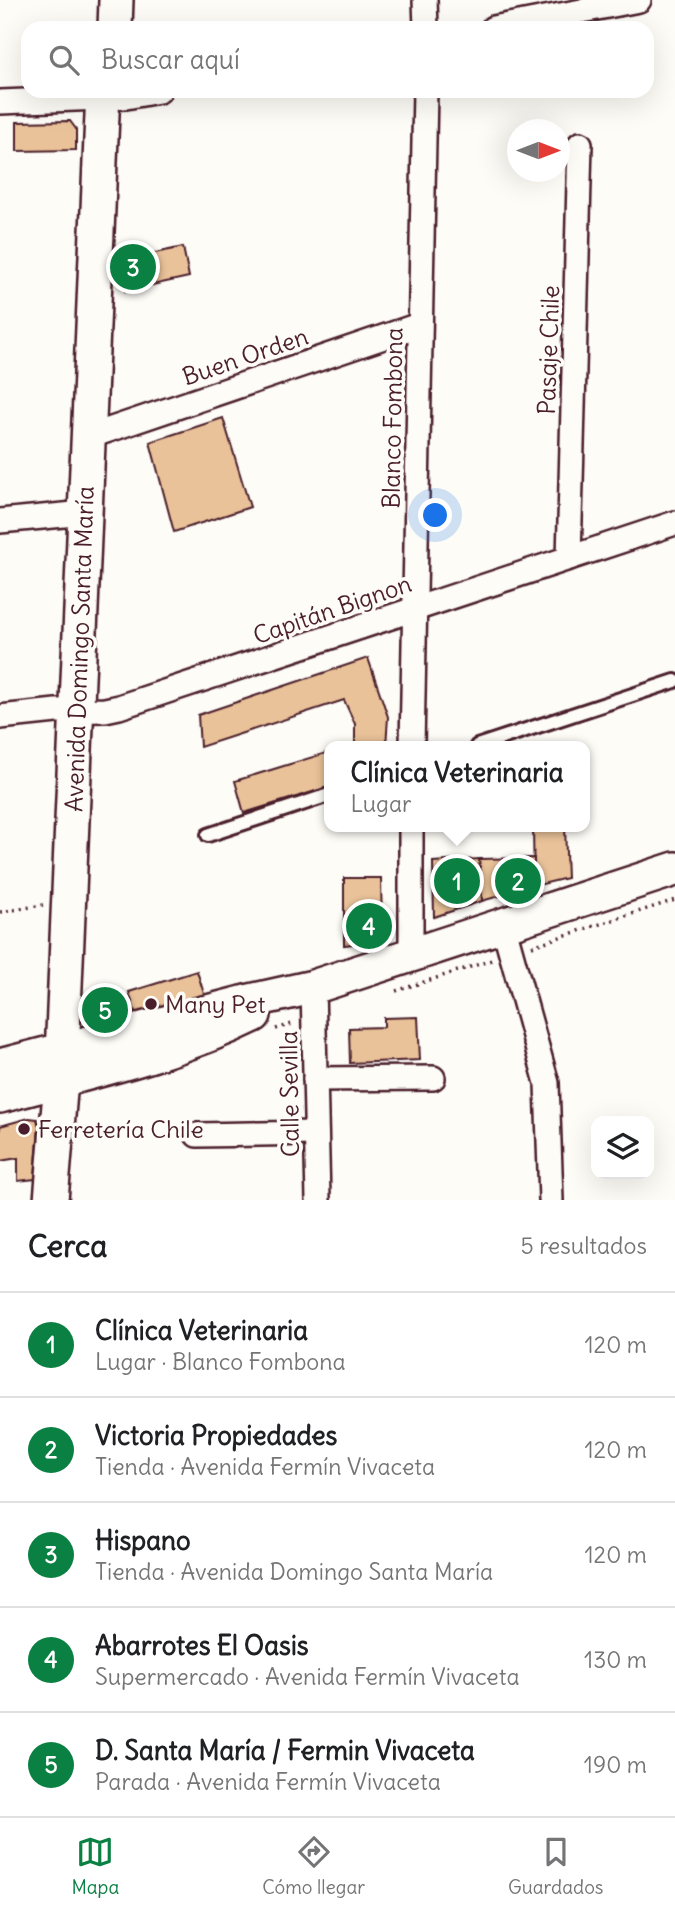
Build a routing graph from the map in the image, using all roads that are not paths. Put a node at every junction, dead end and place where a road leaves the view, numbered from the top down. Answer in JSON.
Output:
{"nodes":[{"id":1,"x":99,"y":0,"type":"edge"},
{"id":2,"x":116,"y":0,"type":"edge"},
{"id":3,"x":425,"y":0,"type":"edge"},
{"id":4,"x":639,"y":0,"type":"edge"},
{"id":5,"x":99,"y":21,"type":"edge"},
{"id":6,"x":115,"y":21,"type":"edge"},
{"id":7,"x":426,"y":21,"type":"edge"},
{"id":8,"x":530,"y":21,"type":"edge"},
{"id":9,"x":46,"y":98,"type":"edge"},
{"id":10,"x":104,"y":98,"type":"edge"},
{"id":11,"x":425,"y":98,"type":"edge"},
{"id":12,"x":0,"y":102,"type":"edge"},
{"id":13,"x":580,"y":144,"type":"dead end"},
{"id":14,"x":419,"y":325,"type":"junction"},
{"id":15,"x":88,"y":437,"type":"junction"},
{"id":16,"x":85,"y":513,"type":"junction"},
{"id":17,"x":0,"y":521,"type":"edge"},
{"id":18,"x":675,"y":523,"type":"edge"},
{"id":19,"x":569,"y":558,"type":"junction"},
{"id":20,"x":415,"y":609,"type":"junction"},
{"id":21,"x":675,"y":681,"type":"edge"},
{"id":22,"x":76,"y":711,"type":"junction"},
{"id":23,"x":0,"y":717,"type":"edge"},
{"id":24,"x":412,"y":741,"type":"edge"},
{"id":25,"x":492,"y":741,"type":"edge"},
{"id":26,"x":324,"y":797,"type":"edge"},
{"id":27,"x":411,"y":832,"type":"edge"},
{"id":28,"x":208,"y":835,"type":"dead end"},
{"id":29,"x":675,"y":869,"type":"edge"},
{"id":30,"x":503,"y":924,"type":"junction"},
{"id":31,"x":411,"y":954,"type":"junction"},
{"id":32,"x":313,"y":987,"type":"junction"},
{"id":33,"x":61,"y":1065,"type":"junction"},
{"id":34,"x":0,"y":1066,"type":"edge"},
{"id":35,"x":433,"y":1078,"type":"dead end"},
{"id":36,"x":315,"y":1079,"type":"junction"},
{"id":37,"x":0,"y":1096,"type":"edge"},
{"id":38,"x":316,"y":1133,"type":"junction"},
{"id":39,"x":197,"y":1135,"type":"dead end"},
{"id":40,"x":51,"y":1200,"type":"edge"},
{"id":41,"x":318,"y":1200,"type":"edge"},
{"id":42,"x":551,"y":1200,"type":"edge"}],
"edges":[{"from":1,"to":5,"type":"main road"},
{"from":2,"to":6,"type":"main road"},
{"from":3,"to":7,"type":"street"},
{"from":4,"to":8,"type":"street"},
{"from":9,"to":12,"type":"street"},
{"from":10,"to":15,"type":"main road","name":"Avenida Domingo Santa María"},
{"from":11,"to":14,"type":"street","name":"Blanco Fombona"},
{"from":13,"to":19,"type":"street","name":"Pasaje Chile"},
{"from":14,"to":15,"type":"street","name":"Buen Orden"},
{"from":14,"to":20,"type":"street","name":"Blanco Fombona"},
{"from":15,"to":16,"type":"main road","name":"Avenida Domingo Santa María"},
{"from":16,"to":17,"type":"street"},
{"from":16,"to":22,"type":"main road","name":"Avenida Domingo Santa María"},
{"from":18,"to":19,"type":"street","name":"Capitán Bignon"},
{"from":19,"to":20,"type":"street","name":"Capitán Bignon"},
{"from":20,"to":22,"type":"street","name":"Capitán Bignon"},
{"from":20,"to":24,"type":"street","name":"Blanco Fombona"},
{"from":21,"to":25,"type":"lane"},
{"from":22,"to":23,"type":"street","name":"Capitán Bignon"},
{"from":22,"to":33,"type":"main road","name":"Avenida Domingo Santa María"},
{"from":26,"to":28,"type":"lane"},
{"from":27,"to":31,"type":"street"},
{"from":29,"to":30,"type":"main road"},
{"from":30,"to":31,"type":"main road"},
{"from":30,"to":42,"type":"street"},
{"from":31,"to":32,"type":"main road"},
{"from":32,"to":33,"type":"main road"},
{"from":32,"to":36,"type":"street","name":"Calle Sevilla"},
{"from":33,"to":34,"type":"main road"},
{"from":33,"to":37,"type":"main road"},
{"from":33,"to":40,"type":"main road","name":"Avenida Domingo Santa María"},
{"from":35,"to":36,"type":"street"},
{"from":36,"to":38,"type":"street","name":"Calle Sevilla"},
{"from":38,"to":39,"type":"street"},
{"from":38,"to":41,"type":"street","name":"Calle Sevilla"}]}
